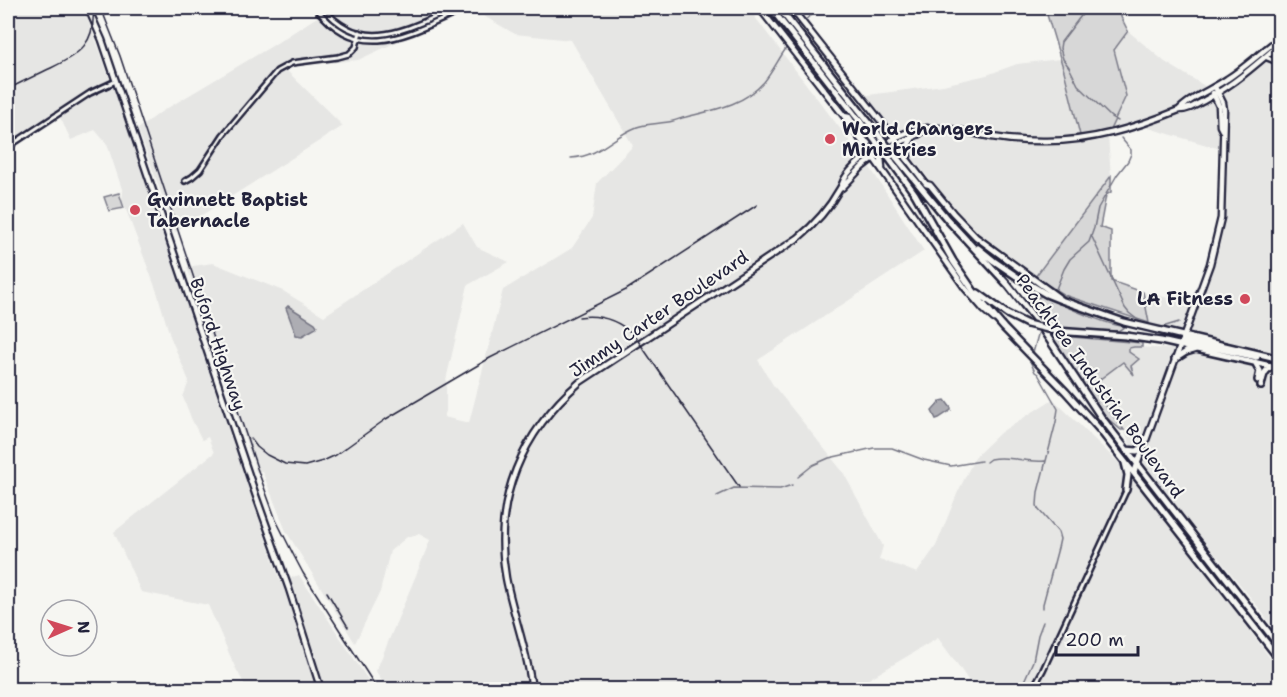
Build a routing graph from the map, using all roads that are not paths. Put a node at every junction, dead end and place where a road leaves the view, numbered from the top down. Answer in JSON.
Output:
{"nodes":[{"id":1,"x":88,"y":8,"type":"edge"},
{"id":2,"x":316,"y":8,"type":"edge"},
{"id":3,"x":323,"y":8,"type":"edge"},
{"id":4,"x":456,"y":8,"type":"edge"},
{"id":5,"x":468,"y":8,"type":"edge"},
{"id":6,"x":771,"y":8,"type":"edge"},
{"id":7,"x":779,"y":8,"type":"edge"},
{"id":8,"x":790,"y":8,"type":"edge"},
{"id":9,"x":761,"y":9,"type":"edge"},
{"id":10,"x":796,"y":15,"type":"joint"},
{"id":11,"x":360,"y":32,"type":"junction"},
{"id":12,"x":359,"y":38,"type":"junction"},
{"id":13,"x":1280,"y":38,"type":"edge"},
{"id":14,"x":1280,"y":44,"type":"edge"},
{"id":15,"x":1269,"y":49,"type":"junction"},
{"id":16,"x":1265,"y":57,"type":"junction"},
{"id":17,"x":1273,"y":61,"type":"junction"},
{"id":18,"x":1280,"y":63,"type":"edge"},
{"id":19,"x":116,"y":81,"type":"junction"},
{"id":20,"x":1213,"y":88,"type":"junction"},
{"id":21,"x":1226,"y":88,"type":"junction"},
{"id":22,"x":1216,"y":94,"type":"junction"},
{"id":23,"x":1223,"y":103,"type":"junction"},
{"id":24,"x":1179,"y":110,"type":"junction"},
{"id":25,"x":844,"y":116,"type":"junction"},
{"id":26,"x":883,"y":124,"type":"junction"},
{"id":27,"x":927,"y":128,"type":"junction"},
{"id":28,"x":888,"y":130,"type":"junction"},
{"id":29,"x":1222,"y":130,"type":"junction"},
{"id":30,"x":872,"y":131,"type":"junction"},
{"id":31,"x":914,"y":135,"type":"junction"},
{"id":32,"x":864,"y":145,"type":"junction"},
{"id":33,"x":888,"y":146,"type":"junction"},
{"id":34,"x":8,"y":147,"type":"edge"},
{"id":35,"x":869,"y":156,"type":"junction"},
{"id":36,"x":908,"y":156,"type":"junction"},
{"id":37,"x":893,"y":159,"type":"junction"},
{"id":38,"x":883,"y":171,"type":"junction"},
{"id":39,"x":185,"y":181,"type":"dead end"},
{"id":40,"x":849,"y":182,"type":"junction"},
{"id":41,"x":930,"y":185,"type":"junction"},
{"id":42,"x":840,"y":190,"type":"junction"},
{"id":43,"x":962,"y":236,"type":"junction"},
{"id":44,"x":972,"y":288,"type":"junction"},
{"id":45,"x":1069,"y":303,"type":"junction"},
{"id":46,"x":1004,"y":328,"type":"junction"},
{"id":47,"x":1182,"y":340,"type":"junction"},
{"id":48,"x":1198,"y":349,"type":"junction"},
{"id":49,"x":1175,"y":359,"type":"junction"},
{"id":50,"x":1280,"y":359,"type":"edge"},
{"id":51,"x":1255,"y":362,"type":"junction"},
{"id":52,"x":1276,"y":367,"type":"edge"},
{"id":53,"x":1143,"y":447,"type":"junction"},
{"id":54,"x":1126,"y":450,"type":"junction"},
{"id":55,"x":1125,"y":461,"type":"junction"},
{"id":56,"x":1137,"y":464,"type":"junction"},
{"id":57,"x":1134,"y":472,"type":"junction"},
{"id":58,"x":1126,"y":490,"type":"junction"},
{"id":59,"x":1280,"y":647,"type":"edge"},
{"id":60,"x":1280,"y":660,"type":"edge"},
{"id":61,"x":321,"y":690,"type":"edge"},
{"id":62,"x":532,"y":690,"type":"edge"},
{"id":63,"x":1032,"y":690,"type":"edge"}],
"edges":[{"from":1,"to":19,"type":"main road","name":"Buford Highway"},
{"from":2,"to":12,"type":"street"},
{"from":3,"to":11,"type":"street"},
{"from":4,"to":11,"type":"street"},
{"from":5,"to":12,"type":"street"},
{"from":6,"to":30,"type":"highway","name":"Peachtree Industrial Boulevard"},
{"from":7,"to":30,"type":"highway","name":"Peachtree Industrial Boulevard"},
{"from":8,"to":10,"type":"highway"},
{"from":9,"to":25,"type":"main road"},
{"from":10,"to":26,"type":"main road"},
{"from":11,"to":12,"type":"street"},
{"from":12,"to":39,"type":"street"},
{"from":13,"to":15,"type":"main road"},
{"from":14,"to":15,"type":"main road"},
{"from":15,"to":16,"type":"main road","name":"Jimmy Carter Boulevard"},
{"from":15,"to":17,"type":"street"},
{"from":15,"to":20,"type":"main road"},
{"from":16,"to":17,"type":"street"},
{"from":16,"to":21,"type":"main road","name":"Jimmy Carter Boulevard"},
{"from":17,"to":18,"type":"street"},
{"from":19,"to":34,"type":"street"},
{"from":19,"to":61,"type":"main road","name":"Buford Highway"},
{"from":20,"to":22,"type":"main road"},
{"from":20,"to":24,"type":"main road"},
{"from":21,"to":22,"type":"main road","name":"Jimmy Carter Boulevard"},
{"from":21,"to":23,"type":"main road"},
{"from":22,"to":23,"type":"main road"},
{"from":22,"to":24,"type":"main road","name":"Jimmy Carter Boulevard"},
{"from":22,"to":29,"type":"main road"},
{"from":23,"to":29,"type":"main road"},
{"from":24,"to":27,"type":"main road","name":"Jimmy Carter Boulevard"},
{"from":25,"to":26,"type":"main road"},
{"from":25,"to":32,"type":"main road"},
{"from":26,"to":28,"type":"main road"},
{"from":27,"to":28,"type":"main road"},
{"from":27,"to":31,"type":"main road","name":"Jimmy Carter Boulevard"},
{"from":27,"to":33,"type":"main road","name":"Jimmy Carter Boulevard"},
{"from":28,"to":33,"type":"main road"},
{"from":28,"to":33,"type":"main road"},
{"from":29,"to":47,"type":"main road"},
{"from":30,"to":37,"type":"highway","name":"Peachtree Industrial Boulevard","bridge":true},
{"from":31,"to":33,"type":"main road","name":"Jimmy Carter Boulevard"},
{"from":31,"to":36,"type":"main road"},
{"from":32,"to":33,"type":"main road"},
{"from":32,"to":35,"type":"main road"},
{"from":32,"to":35,"type":"main road"},
{"from":33,"to":35,"type":"main road","name":"Jimmy Carter Boulevard"},
{"from":33,"to":36,"type":"main road"},
{"from":33,"to":38,"type":"main road"},
{"from":33,"to":41,"type":"main road"},
{"from":35,"to":38,"type":"main road"},
{"from":35,"to":40,"type":"main road","name":"Jimmy Carter Boulevard"},
{"from":35,"to":42,"type":"main road","name":"Jimmy Carter Boulevard"},
{"from":36,"to":41,"type":"main road"},
{"from":37,"to":43,"type":"highway","name":"Peachtree Industrial Boulevard"},
{"from":37,"to":44,"type":"highway","name":"Peachtree Industrial Boulevard"},
{"from":38,"to":40,"type":"main road"},
{"from":38,"to":46,"type":"main road"},
{"from":40,"to":42,"type":"main road","name":"Jimmy Carter Boulevard"},
{"from":41,"to":45,"type":"main road"},
{"from":42,"to":62,"type":"main road","name":"Jimmy Carter Boulevard"},
{"from":43,"to":45,"type":"highway"},
{"from":43,"to":54,"type":"highway","name":"Peachtree Industrial Boulevard"},
{"from":44,"to":46,"type":"highway","name":"Peachtree Industrial Boulevard"},
{"from":44,"to":47,"type":"highway","bridge":true},
{"from":45,"to":47,"type":"highway"},
{"from":46,"to":55,"type":"highway","name":"Peachtree Industrial Boulevard"},
{"from":47,"to":48,"type":"highway"},
{"from":47,"to":49,"type":"main road"},
{"from":47,"to":50,"type":"highway"},
{"from":48,"to":49,"type":"highway"},
{"from":48,"to":51,"type":"highway"},
{"from":49,"to":53,"type":"main road"},
{"from":51,"to":52,"type":"highway"},
{"from":51,"to":52,"type":"highway"},
{"from":53,"to":54,"type":"highway"},
{"from":53,"to":56,"type":"main road"},
{"from":54,"to":56,"type":"highway","name":"Peachtree Industrial Boulevard"},
{"from":55,"to":57,"type":"highway","name":"Peachtree Industrial Boulevard"},
{"from":55,"to":58,"type":"highway"},
{"from":56,"to":57,"type":"main road"},
{"from":56,"to":59,"type":"highway","name":"Peachtree Industrial Boulevard"},
{"from":57,"to":58,"type":"street"},
{"from":57,"to":60,"type":"highway","name":"Peachtree Industrial Boulevard"},
{"from":58,"to":63,"type":"street"}]}
